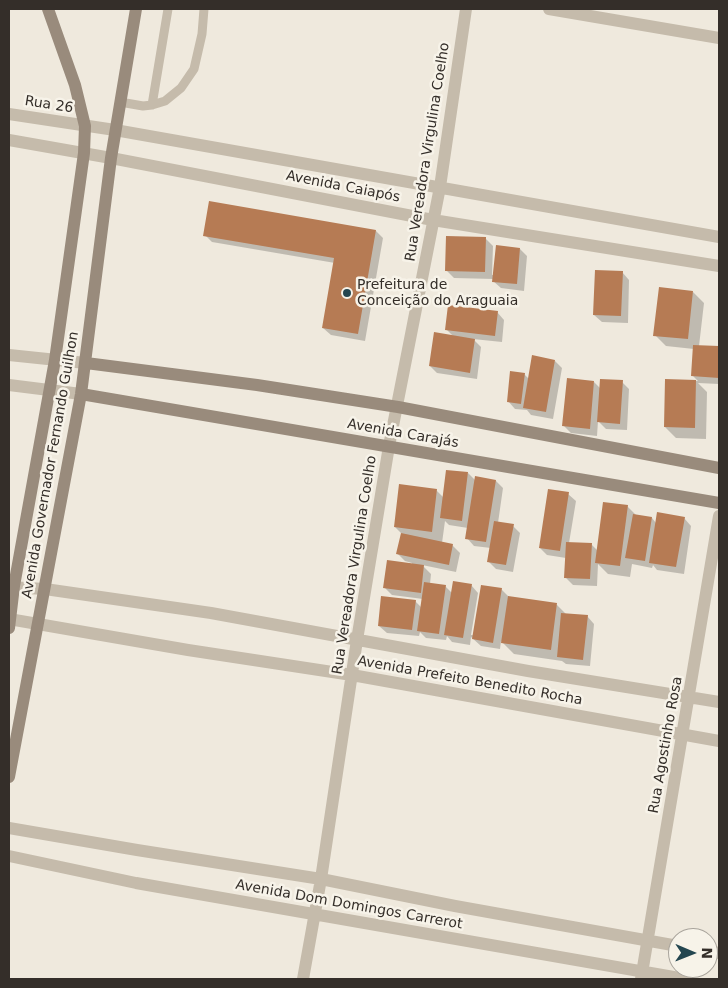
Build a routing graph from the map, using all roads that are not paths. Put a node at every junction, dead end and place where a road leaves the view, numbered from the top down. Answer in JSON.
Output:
{"nodes":[{"id":1,"x":48,"y":9,"type":"edge"},
{"id":2,"x":136,"y":9,"type":"edge"},
{"id":3,"x":168,"y":9,"type":"edge"},
{"id":4,"x":204,"y":9,"type":"edge"},
{"id":5,"x":466,"y":9,"type":"edge"},
{"id":6,"x":549,"y":9,"type":"edge"},
{"id":7,"x":719,"y":38,"type":"edge"},
{"id":8,"x":120,"y":102,"type":"junction"},
{"id":9,"x":152,"y":105,"type":"junction"},
{"id":10,"x":9,"y":114,"type":"edge"},
{"id":11,"x":85,"y":126,"type":"junction"},
{"id":12,"x":115,"y":130,"type":"junction"},
{"id":13,"x":9,"y":140,"type":"edge"},
{"id":14,"x":84,"y":153,"type":"junction"},
{"id":15,"x":111,"y":158,"type":"junction"},
{"id":16,"x":440,"y":187,"type":"junction"},
{"id":17,"x":434,"y":220,"type":"junction"},
{"id":18,"x":719,"y":238,"type":"edge"},
{"id":19,"x":719,"y":266,"type":"edge"},
{"id":20,"x":9,"y":355,"type":"edge"},
{"id":21,"x":55,"y":360,"type":"junction"},
{"id":22,"x":86,"y":363,"type":"junction"},
{"id":23,"x":9,"y":385,"type":"edge"},
{"id":24,"x":49,"y":390,"type":"junction"},
{"id":25,"x":81,"y":394,"type":"junction"},
{"id":26,"x":398,"y":407,"type":"junction"},
{"id":27,"x":389,"y":446,"type":"junction"},
{"id":28,"x":719,"y":468,"type":"edge"},
{"id":29,"x":719,"y":503,"type":"edge"},
{"id":30,"x":719,"y":516,"type":"edge"},
{"id":31,"x":11,"y":587,"type":"edge"},
{"id":32,"x":45,"y":589,"type":"junction"},
{"id":33,"x":9,"y":622,"type":"edge"},
{"id":34,"x":38,"y":625,"type":"junction"},
{"id":35,"x":357,"y":640,"type":"junction"},
{"id":36,"x":352,"y":676,"type":"junction"},
{"id":37,"x":689,"y":697,"type":"junction"},
{"id":38,"x":719,"y":702,"type":"edge"},
{"id":39,"x":683,"y":734,"type":"junction"},
{"id":40,"x":719,"y":741,"type":"edge"},
{"id":41,"x":9,"y":777,"type":"edge"},
{"id":42,"x":9,"y":828,"type":"edge"},
{"id":43,"x":9,"y":856,"type":"edge"},
{"id":44,"x":321,"y":879,"type":"junction"},
{"id":45,"x":314,"y":913,"type":"junction"},
{"id":46,"x":648,"y":941,"type":"junction"},
{"id":47,"x":668,"y":944,"type":"edge"},
{"id":48,"x":642,"y":975,"type":"edge"},
{"id":49,"x":303,"y":979,"type":"edge"},
{"id":50,"x":685,"y":979,"type":"edge"}],
"edges":[{"from":1,"to":11,"type":"street","name":"Avenida Governador Fernando Guilhon"},
{"from":2,"to":8,"type":"street","name":"Avenida Governador Fernando Guilhon"},
{"from":3,"to":9,"type":"lane"},
{"from":4,"to":9,"type":"lane"},
{"from":5,"to":16,"type":"street","name":"Rua Vereadora Virgulina Coelho"},
{"from":6,"to":7,"type":"street"},
{"from":8,"to":9,"type":"lane"},
{"from":8,"to":12,"type":"street","name":"Avenida Governador Fernando Guilhon"},
{"from":10,"to":11,"type":"street","name":"Rua 26"},
{"from":11,"to":12,"type":"street","name":"Rua 26"},
{"from":11,"to":14,"type":"street","name":"Avenida Governador Fernando Guilhon"},
{"from":12,"to":15,"type":"street","name":"Avenida Governador Fernando Guilhon"},
{"from":12,"to":16,"type":"street","name":"Avenida Caiapós"},
{"from":13,"to":14,"type":"street"},
{"from":14,"to":15,"type":"street","name":"Avenida Caiapós"},
{"from":14,"to":21,"type":"street","name":"Avenida Governador Fernando Guilhon"},
{"from":15,"to":17,"type":"street","name":"Avenida Caiapós"},
{"from":15,"to":22,"type":"street","name":"Avenida Governador Fernando Guilhon"},
{"from":16,"to":17,"type":"street","name":"Rua Vereadora Virgulina Coelho"},
{"from":16,"to":18,"type":"street","name":"Avenida Caiapós"},
{"from":17,"to":19,"type":"street","name":"Avenida Caiapós"},
{"from":17,"to":26,"type":"street","name":"Rua Vereadora Virgulina Coelho"},
{"from":20,"to":21,"type":"street"},
{"from":21,"to":22,"type":"street"},
{"from":21,"to":24,"type":"street","name":"Avenida Governador Fernando Guilhon"},
{"from":22,"to":25,"type":"street","name":"Avenida Governador Fernando Guilhon"},
{"from":22,"to":26,"type":"street","name":"Avenida Carajás"},
{"from":23,"to":24,"type":"street"},
{"from":24,"to":25,"type":"street"},
{"from":24,"to":31,"type":"street","name":"Avenida Governador Fernando Guilhon"},
{"from":25,"to":27,"type":"street","name":"Avenida Carajás"},
{"from":25,"to":32,"type":"street","name":"Avenida Governador Fernando Guilhon"},
{"from":26,"to":27,"type":"street","name":"Rua Vereadora Virgulina Coelho"},
{"from":26,"to":28,"type":"street","name":"Avenida Carajás"},
{"from":27,"to":29,"type":"street","name":"Avenida Carajás"},
{"from":27,"to":35,"type":"street","name":"Rua Vereadora Virgulina Coelho"},
{"from":30,"to":37,"type":"street","name":"Rua Agostinho Rosa"},
{"from":31,"to":32,"type":"street","name":"Avenida Prefeito Benedito Rocha"},
{"from":31,"to":33,"type":"street","name":"Avenida Governador Fernando Guilhon"},
{"from":32,"to":34,"type":"street","name":"Avenida Governador Fernando Guilhon"},
{"from":32,"to":35,"type":"street","name":"Avenida Prefeito Benedito Rocha"},
{"from":33,"to":34,"type":"street","name":"Avenida Prefeito Benedito Rocha"},
{"from":34,"to":36,"type":"street","name":"Avenida Prefeito Benedito Rocha"},
{"from":34,"to":41,"type":"street","name":"Avenida Governador Fernando Guilhon"},
{"from":35,"to":36,"type":"street","name":"Rua Vereadora Virgulina Coelho"},
{"from":35,"to":37,"type":"street","name":"Avenida Prefeito Benedito Rocha"},
{"from":36,"to":39,"type":"street","name":"Avenida Prefeito Benedito Rocha"},
{"from":36,"to":44,"type":"street","name":"Rua Vereadora Virgulina Coelho"},
{"from":37,"to":38,"type":"street","name":"Avenida Prefeito Benedito Rocha"},
{"from":37,"to":39,"type":"street","name":"Rua Agostinho Rosa"},
{"from":39,"to":40,"type":"street","name":"Avenida Prefeito Benedito Rocha"},
{"from":39,"to":46,"type":"street","name":"Rua Agostinho Rosa"},
{"from":42,"to":44,"type":"street","name":"Avenida Dom Domingos Carrerot"},
{"from":43,"to":45,"type":"street","name":"Avenida Dom Domingos Carrerot"},
{"from":44,"to":45,"type":"street","name":"Rua Vereadora Virgulina Coelho"},
{"from":44,"to":46,"type":"street","name":"Avenida Dom Domingos Carrerot"},
{"from":45,"to":48,"type":"street","name":"Avenida Dom Domingos Carrerot"},
{"from":45,"to":49,"type":"street","name":"Rua Vereadora Virgulina Coelho"},
{"from":46,"to":47,"type":"street","name":"Avenida Dom Domingos Carrerot"},
{"from":46,"to":48,"type":"street","name":"Rua Agostinho Rosa"},
{"from":48,"to":50,"type":"street","name":"Avenida Dom Domingos Carrerot"}]}
